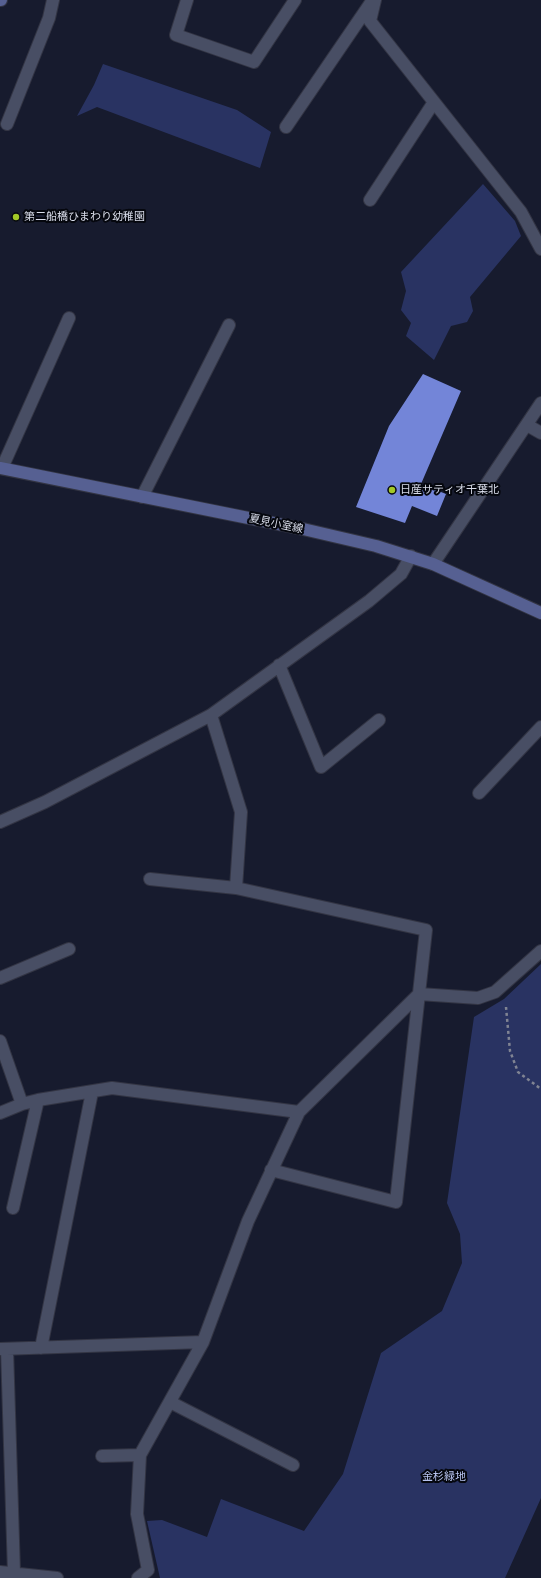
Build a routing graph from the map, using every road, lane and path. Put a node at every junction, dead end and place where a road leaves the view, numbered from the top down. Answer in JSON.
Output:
{"nodes":[{"id":1,"x":53,"y":0,"type":"edge"},
{"id":2,"x":187,"y":0,"type":"edge"},
{"id":3,"x":295,"y":0,"type":"edge"},
{"id":4,"x":374,"y":0,"type":"edge"},
{"id":5,"x":434,"y":102,"type":"junction"},
{"id":6,"x":7,"y":124,"type":"dead end"},
{"id":7,"x":286,"y":127,"type":"dead end"},
{"id":8,"x":370,"y":200,"type":"dead end"},
{"id":9,"x":541,"y":249,"type":"edge"},
{"id":10,"x":69,"y":318,"type":"dead end"},
{"id":11,"x":229,"y":326,"type":"dead end"},
{"id":12,"x":541,"y":403,"type":"edge"},
{"id":13,"x":527,"y":424,"type":"junction"},
{"id":14,"x":541,"y":433,"type":"edge"},
{"id":15,"x":1,"y":468,"type":"edge"},
{"id":16,"x":142,"y":496,"type":"junction"},
{"id":17,"x":411,"y":556,"type":"junction"},
{"id":18,"x":433,"y":564,"type":"junction"},
{"id":19,"x":541,"y":613,"type":"edge"},
{"id":20,"x":279,"y":665,"type":"junction"},
{"id":21,"x":212,"y":715,"type":"junction"},
{"id":22,"x":379,"y":720,"type":"dead end"},
{"id":23,"x":541,"y":727,"type":"edge"},
{"id":24,"x":479,"y":793,"type":"dead end"},
{"id":25,"x":0,"y":822,"type":"edge"},
{"id":26,"x":150,"y":879,"type":"dead end"},
{"id":27,"x":236,"y":888,"type":"junction"},
{"id":28,"x":69,"y":949,"type":"dead end"},
{"id":29,"x":541,"y":951,"type":"edge"},
{"id":30,"x":0,"y":978,"type":"edge"},
{"id":31,"x":495,"y":992,"type":"junction"},
{"id":32,"x":419,"y":994,"type":"junction"},
{"id":33,"x":0,"y":1041,"type":"edge"},
{"id":34,"x":541,"y":1089,"type":"edge"},
{"id":35,"x":92,"y":1092,"type":"junction"},
{"id":36,"x":38,"y":1100,"type":"junction"},
{"id":37,"x":22,"y":1104,"type":"junction"},
{"id":38,"x":299,"y":1112,"type":"junction"},
{"id":39,"x":0,"y":1113,"type":"edge"},
{"id":40,"x":272,"y":1170,"type":"junction"},
{"id":41,"x":14,"y":1208,"type":"dead end"},
{"id":42,"x":203,"y":1342,"type":"junction"},
{"id":43,"x":41,"y":1348,"type":"junction"},
{"id":44,"x":3,"y":1349,"type":"edge"},
{"id":45,"x":170,"y":1402,"type":"junction"},
{"id":46,"x":140,"y":1455,"type":"junction"},
{"id":47,"x":102,"y":1456,"type":"dead end"},
{"id":48,"x":293,"y":1465,"type":"dead end"},
{"id":49,"x":0,"y":1572,"type":"edge"},
{"id":50,"x":14,"y":1573,"type":"junction"},
{"id":51,"x":57,"y":1578,"type":"edge"},
{"id":52,"x":138,"y":1578,"type":"edge"}],
"edges":[{"from":1,"to":6,"type":"street"},
{"from":2,"to":3,"type":"street"},
{"from":4,"to":5,"type":"street"},
{"from":4,"to":7,"type":"street"},
{"from":5,"to":8,"type":"street"},
{"from":5,"to":9,"type":"street"},
{"from":10,"to":15,"type":"street"},
{"from":11,"to":16,"type":"street"},
{"from":12,"to":13,"type":"street"},
{"from":13,"to":14,"type":"street"},
{"from":13,"to":18,"type":"street"},
{"from":15,"to":16,"type":"main road","name":"夏見小室線"},
{"from":16,"to":17,"type":"main road","name":"夏見小室線"},
{"from":17,"to":18,"type":"main road","name":"夏見小室線"},
{"from":17,"to":20,"type":"street"},
{"from":18,"to":19,"type":"main road","name":"夏見小室線"},
{"from":20,"to":21,"type":"street"},
{"from":20,"to":22,"type":"street"},
{"from":21,"to":25,"type":"street"},
{"from":21,"to":27,"type":"street"},
{"from":23,"to":24,"type":"street"},
{"from":26,"to":27,"type":"street"},
{"from":27,"to":32,"type":"street"},
{"from":28,"to":30,"type":"street"},
{"from":29,"to":31,"type":"street"},
{"from":31,"to":32,"type":"street"},
{"from":31,"to":34,"type":"path"},
{"from":32,"to":38,"type":"street"},
{"from":32,"to":40,"type":"street"},
{"from":33,"to":37,"type":"street"},
{"from":35,"to":36,"type":"street"},
{"from":35,"to":38,"type":"street"},
{"from":35,"to":43,"type":"street"},
{"from":36,"to":37,"type":"street"},
{"from":36,"to":41,"type":"street"},
{"from":37,"to":39,"type":"street"},
{"from":38,"to":40,"type":"street"},
{"from":40,"to":42,"type":"street"},
{"from":42,"to":43,"type":"street"},
{"from":42,"to":45,"type":"street"},
{"from":43,"to":44,"type":"street"},
{"from":44,"to":50,"type":"street"},
{"from":45,"to":46,"type":"street"},
{"from":45,"to":48,"type":"street"},
{"from":46,"to":47,"type":"street"},
{"from":46,"to":52,"type":"street"},
{"from":49,"to":50,"type":"street"},
{"from":50,"to":51,"type":"street"}]}
